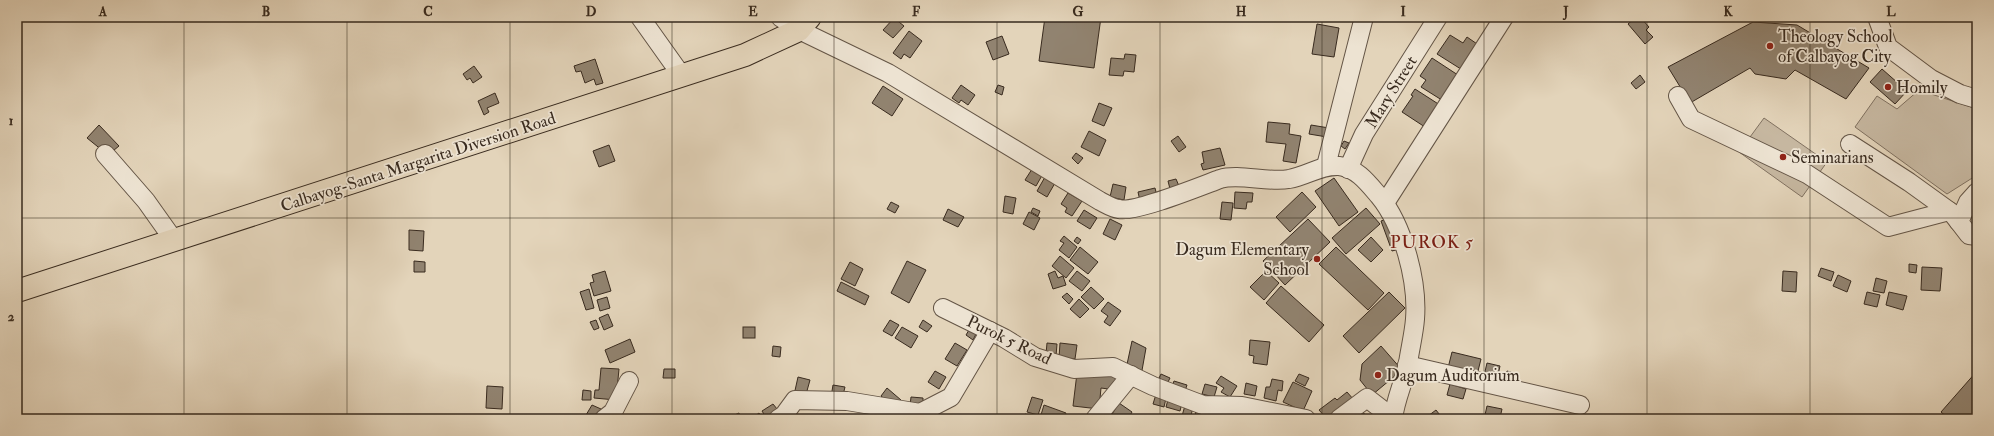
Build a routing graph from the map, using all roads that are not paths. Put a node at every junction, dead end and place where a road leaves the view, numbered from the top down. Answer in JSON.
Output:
{"nodes":[{"id":1,"x":640,"y":17,"type":"edge"},
{"id":2,"x":780,"y":17,"type":"edge"},
{"id":3,"x":1364,"y":17,"type":"edge"},
{"id":4,"x":1438,"y":17,"type":"edge"},
{"id":5,"x":1504,"y":17,"type":"edge"},
{"id":6,"x":1877,"y":17,"type":"edge"},
{"id":7,"x":805,"y":23,"type":"edge"},
{"id":8,"x":682,"y":76,"type":"junction"},
{"id":9,"x":1678,"y":96,"type":"dead end"},
{"id":10,"x":1977,"y":99,"type":"edge"},
{"id":11,"x":1850,"y":144,"type":"dead end"},
{"id":12,"x":105,"y":154,"type":"dead end"},
{"id":13,"x":1326,"y":166,"type":"junction"},
{"id":14,"x":1348,"y":169,"type":"junction"},
{"id":15,"x":1977,"y":192,"type":"edge"},
{"id":16,"x":1385,"y":203,"type":"junction"},
{"id":17,"x":1954,"y":217,"type":"junction"},
{"id":18,"x":1977,"y":236,"type":"edge"},
{"id":19,"x":174,"y":239,"type":"junction"},
{"id":20,"x":17,"y":291,"type":"edge"},
{"id":21,"x":943,"y":308,"type":"dead end"},
{"id":22,"x":990,"y":331,"type":"junction"},
{"id":23,"x":1407,"y":365,"type":"junction"},
{"id":24,"x":1131,"y":376,"type":"junction"},
{"id":25,"x":629,"y":380,"type":"dead end"},
{"id":26,"x":1580,"y":405,"type":"dead end"},
{"id":27,"x":1393,"y":418,"type":"edge"},
{"id":28,"x":604,"y":419,"type":"edge"},
{"id":29,"x":778,"y":419,"type":"edge"},
{"id":30,"x":1095,"y":419,"type":"edge"},
{"id":31,"x":1306,"y":419,"type":"edge"},
{"id":32,"x":1339,"y":419,"type":"edge"}],
"edges":[{"from":1,"to":8,"type":"street"},
{"from":2,"to":7,"type":"street"},
{"from":3,"to":13,"type":"street"},
{"from":4,"to":14,"type":"street","name":"Mary Street"},
{"from":5,"to":16,"type":"street"},
{"from":6,"to":10,"type":"street"},
{"from":7,"to":8,"type":"highway","name":"Calbayog-Santa Margarita Diversion Road"},
{"from":7,"to":13,"type":"street"},
{"from":8,"to":19,"type":"highway","name":"Calbayog-Santa Margarita Diversion Road"},
{"from":9,"to":17,"type":"street"},
{"from":11,"to":17,"type":"street"},
{"from":12,"to":19,"type":"street"},
{"from":13,"to":14,"type":"street"},
{"from":14,"to":16,"type":"street"},
{"from":15,"to":17,"type":"street"},
{"from":16,"to":23,"type":"street"},
{"from":17,"to":18,"type":"street"},
{"from":19,"to":20,"type":"highway","name":"Calbayog-Santa Margarita Diversion Road"},
{"from":21,"to":22,"type":"street","name":"Purok 5 Road"},
{"from":22,"to":24,"type":"street","name":"Purok 5 Road"},
{"from":22,"to":29,"type":"street"},
{"from":23,"to":26,"type":"street"},
{"from":23,"to":27,"type":"street"},
{"from":24,"to":30,"type":"street"},
{"from":24,"to":31,"type":"street","name":"Purok 5 Road"},
{"from":25,"to":28,"type":"street"},
{"from":27,"to":32,"type":"street"}]}
